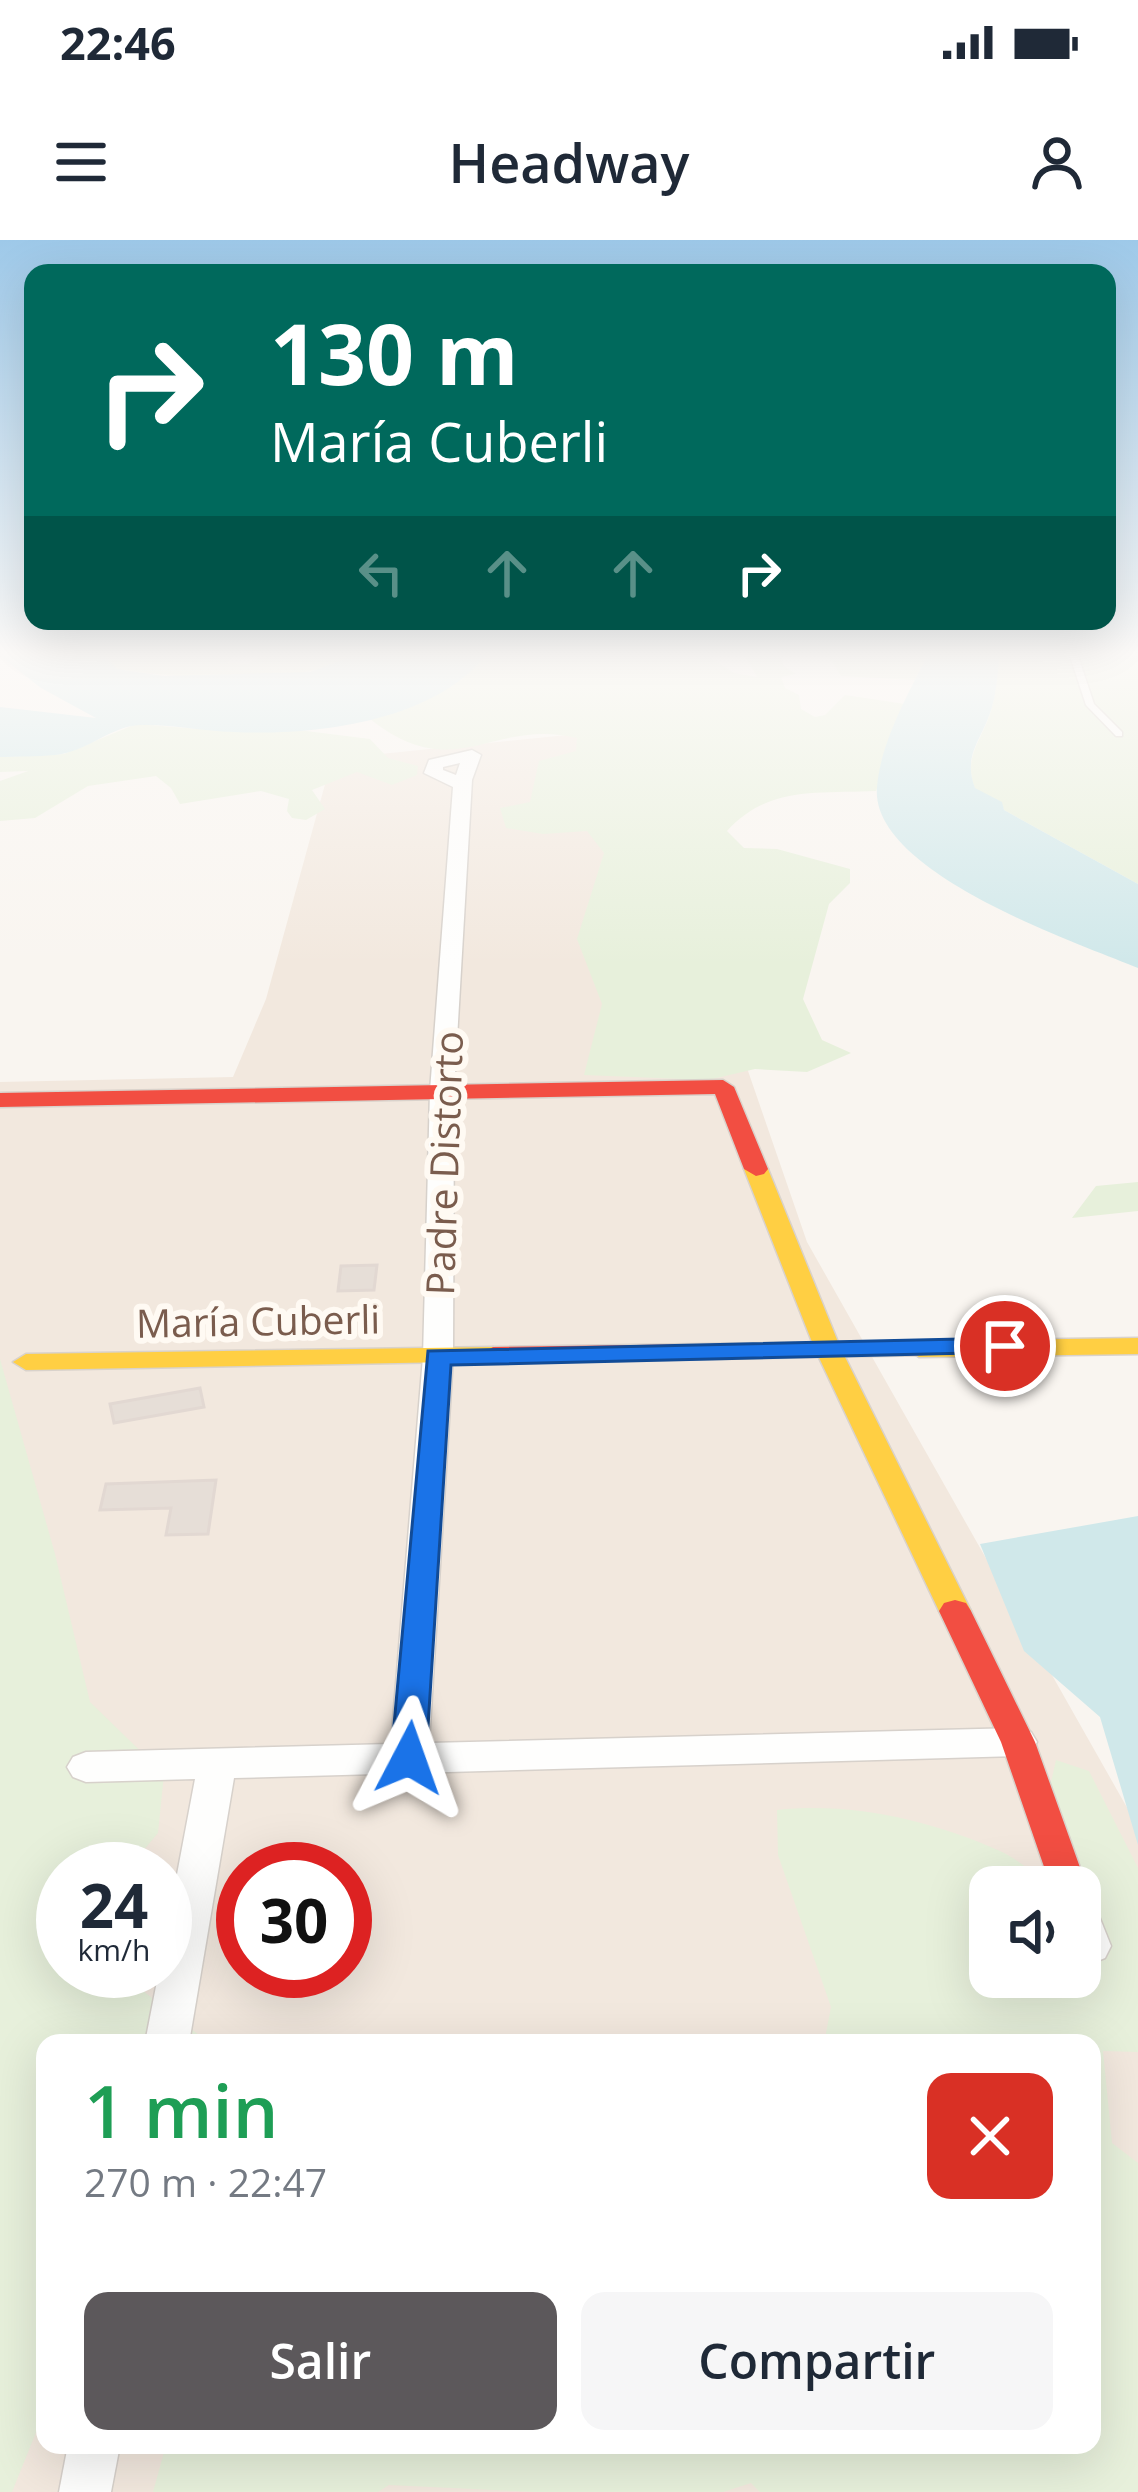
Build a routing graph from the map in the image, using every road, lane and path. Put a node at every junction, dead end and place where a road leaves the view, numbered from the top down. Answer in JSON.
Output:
{"nodes":[{"id":1,"x":463,"y":784,"type":"dead end"},
{"id":2,"x":442,"y":1091,"type":"junction"},
{"id":3,"x":0,"y":1100,"type":"edge"},
{"id":4,"x":1138,"y":1346,"type":"edge"},
{"id":5,"x":827,"y":1347,"type":"junction"},
{"id":6,"x":438,"y":1357,"type":"junction"},
{"id":7,"x":26,"y":1362,"type":"dead end"},
{"id":8,"x":1018,"y":1742,"type":"junction"},
{"id":9,"x":409,"y":1758,"type":"junction"},
{"id":10,"x":217,"y":1765,"type":"junction"},
{"id":11,"x":86,"y":1767,"type":"dead end"},
{"id":12,"x":1062,"y":1866,"type":"edge"},
{"id":13,"x":169,"y":2034,"type":"edge"},
{"id":14,"x":92,"y":2454,"type":"edge"},
{"id":15,"x":85,"y":2492,"type":"edge"}],
"edges":[{"from":1,"to":2,"type":"street","name":"Padre Distorto"},
{"from":2,"to":3,"type":"street"},
{"from":2,"to":5,"type":"street"},
{"from":2,"to":6,"type":"street","name":"Padre Distorto"},
{"from":4,"to":5,"type":"street","name":"María Cuberli"},
{"from":5,"to":6,"type":"street","name":"María Cuberli"},
{"from":5,"to":8,"type":"street"},
{"from":6,"to":7,"type":"street","name":"María Cuberli"},
{"from":6,"to":9,"type":"street","name":"Padre Distorto"},
{"from":8,"to":9,"type":"street"},
{"from":8,"to":12,"type":"street"},
{"from":9,"to":10,"type":"street"},
{"from":10,"to":11,"type":"street"},
{"from":10,"to":13,"type":"street"},
{"from":14,"to":15,"type":"street"}]}
